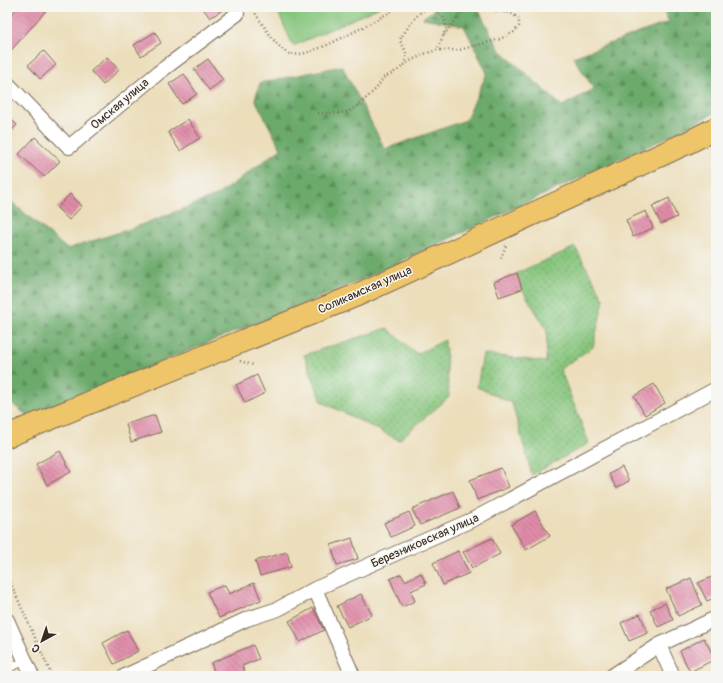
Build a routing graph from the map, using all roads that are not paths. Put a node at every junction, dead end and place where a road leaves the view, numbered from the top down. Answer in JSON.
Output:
{"nodes":[{"id":1,"x":236,"y":7,"type":"edge"},
{"id":2,"x":7,"y":84,"type":"edge"},
{"id":3,"x":716,"y":128,"type":"edge"},
{"id":4,"x":716,"y":389,"type":"edge"},
{"id":5,"x":7,"y":436,"type":"edge"},
{"id":6,"x":315,"y":589,"type":"junction"},
{"id":7,"x":716,"y":618,"type":"edge"},
{"id":8,"x":7,"y":620,"type":"edge"},
{"id":9,"x":659,"y":645,"type":"junction"},
{"id":10,"x":25,"y":661,"type":"junction"},
{"id":11,"x":7,"y":669,"type":"edge"},
{"id":12,"x":32,"y":676,"type":"edge"},
{"id":13,"x":126,"y":676,"type":"edge"},
{"id":14,"x":353,"y":676,"type":"edge"},
{"id":15,"x":612,"y":676,"type":"edge"},
{"id":16,"x":673,"y":676,"type":"edge"}],
"edges":[{"from":1,"to":2,"type":"street","name":"Омская улица"},
{"from":3,"to":5,"type":"main road","name":"Соликамская улица"},
{"from":4,"to":6,"type":"street","name":"Березниковская улица"},
{"from":6,"to":13,"type":"street","name":"Березниковская улица"},
{"from":6,"to":14,"type":"street"},
{"from":7,"to":9,"type":"street"},
{"from":8,"to":10,"type":"street"},
{"from":9,"to":15,"type":"street"},
{"from":9,"to":16,"type":"street"},
{"from":10,"to":11,"type":"lane"},
{"from":10,"to":12,"type":"street"}]}
